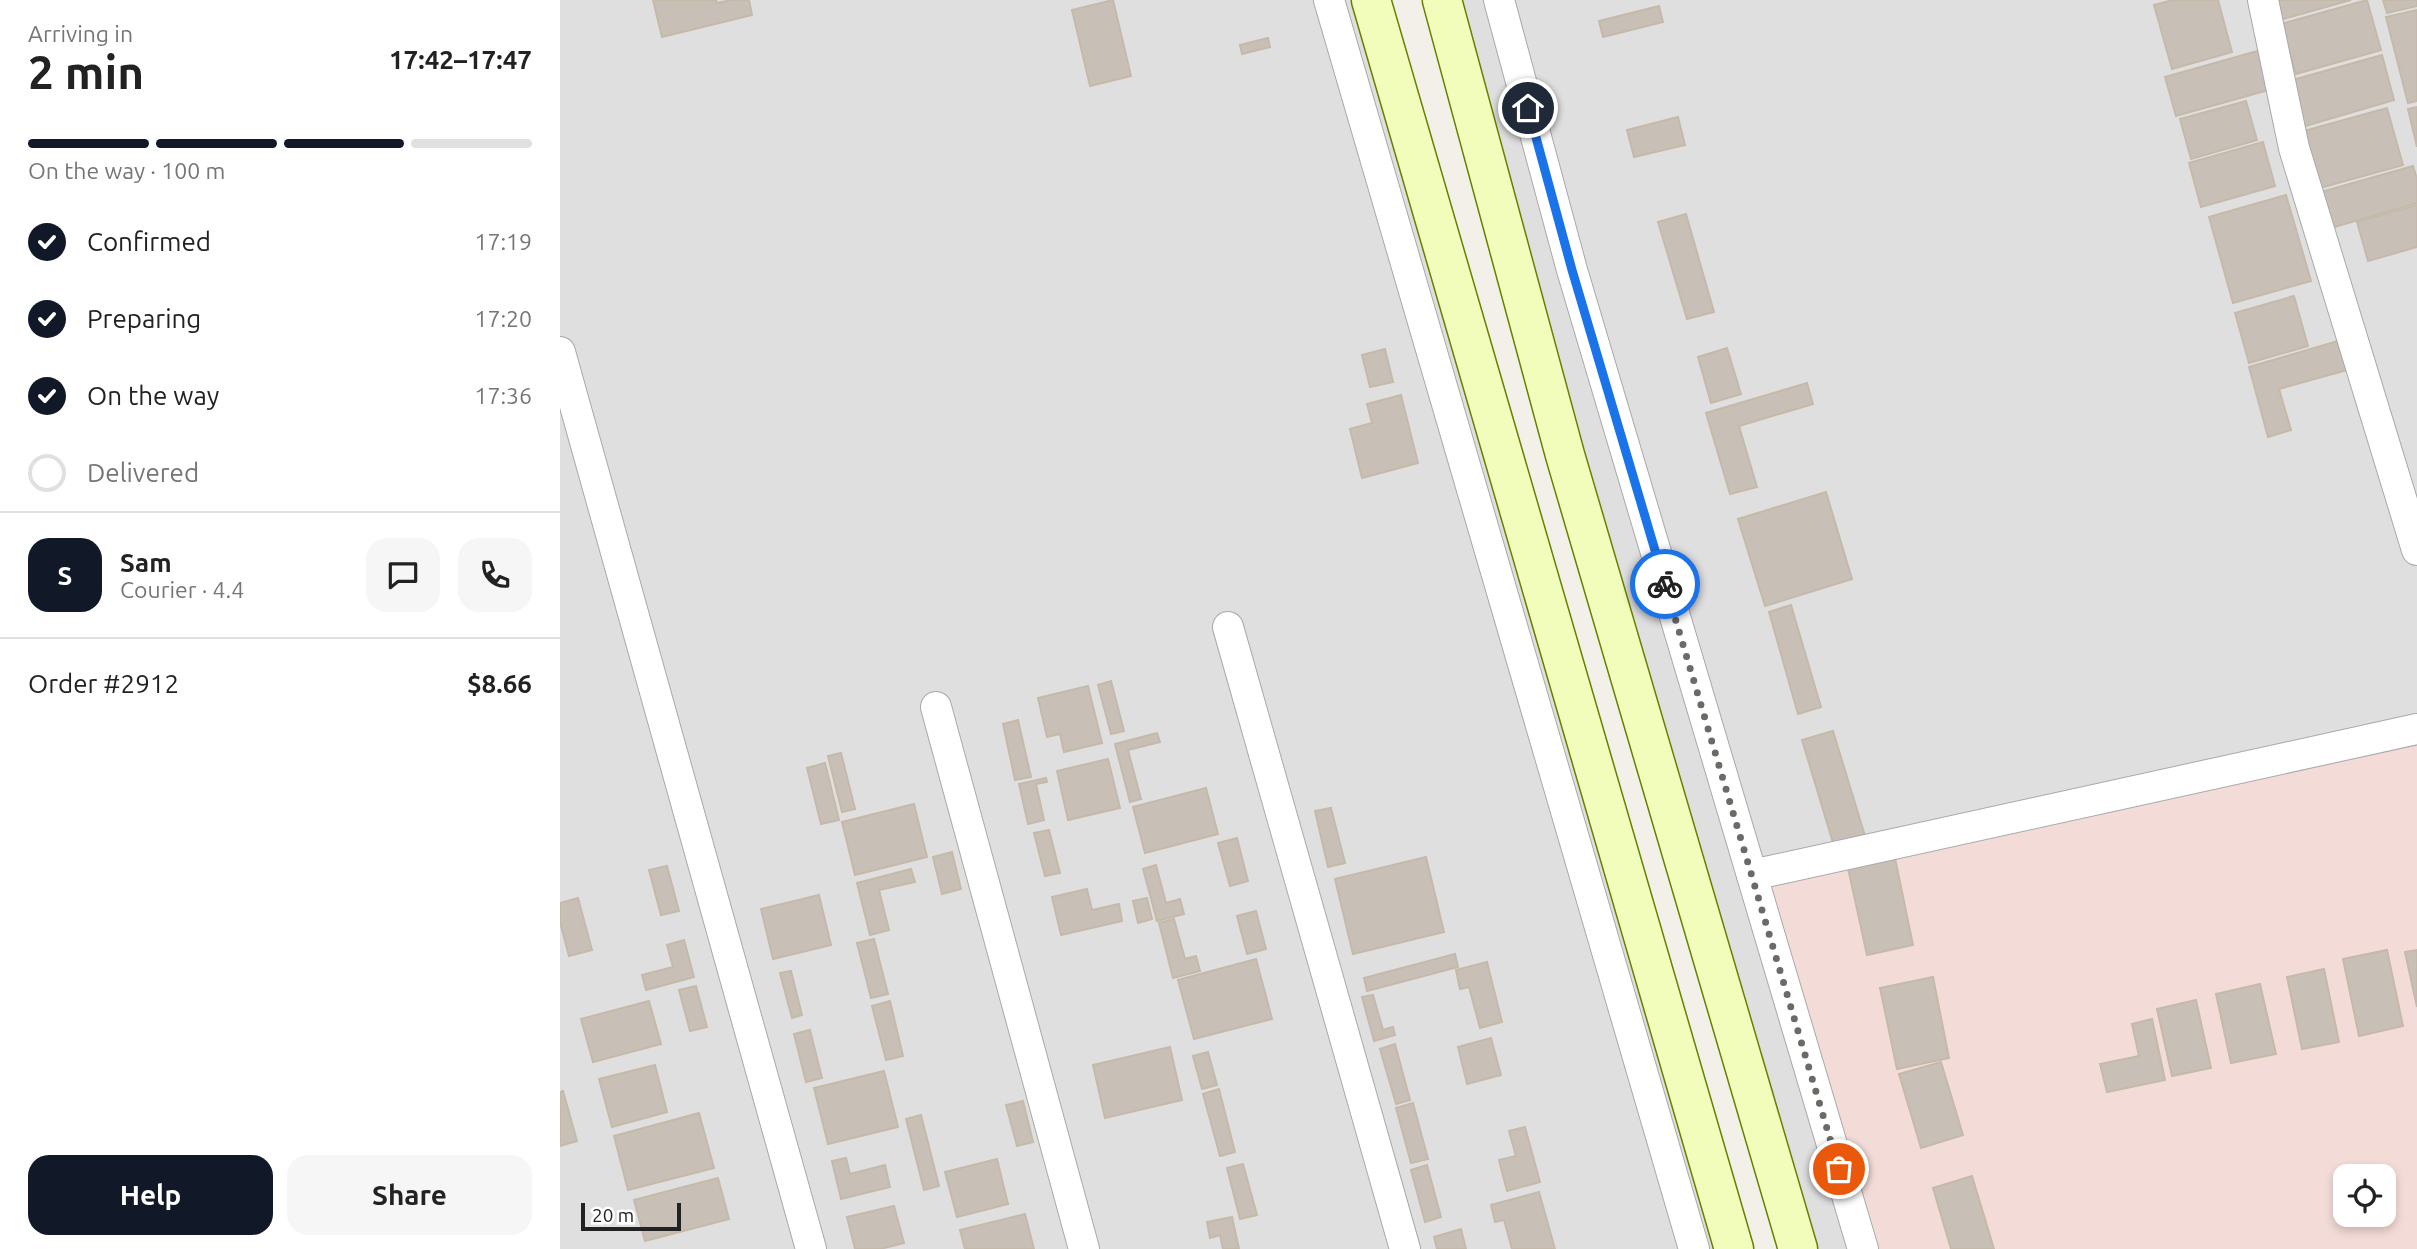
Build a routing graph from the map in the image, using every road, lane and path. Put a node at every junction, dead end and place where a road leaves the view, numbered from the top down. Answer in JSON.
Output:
{"nodes":[{"id":1,"x":1329,"y":0,"type":"edge"},
{"id":2,"x":1371,"y":0,"type":"edge"},
{"id":3,"x":1442,"y":0,"type":"edge"},
{"id":4,"x":1499,"y":0,"type":"edge"},
{"id":5,"x":2263,"y":0,"type":"edge"},
{"id":6,"x":560,"y":352,"type":"edge"},
{"id":7,"x":2417,"y":550,"type":"edge"},
{"id":8,"x":1228,"y":627,"type":"dead end"},
{"id":9,"x":936,"y":708,"type":"dead end"},
{"id":10,"x":2417,"y":729,"type":"edge"},
{"id":11,"x":1752,"y":875,"type":"junction"},
{"id":12,"x":811,"y":1249,"type":"edge"},
{"id":13,"x":1084,"y":1249,"type":"edge"},
{"id":14,"x":1405,"y":1249,"type":"edge"},
{"id":15,"x":1695,"y":1249,"type":"edge"},
{"id":16,"x":1734,"y":1249,"type":"edge"},
{"id":17,"x":1798,"y":1249,"type":"edge"},
{"id":18,"x":1863,"y":1249,"type":"edge"}],
"edges":[{"from":1,"to":15,"type":"street"},
{"from":2,"to":16,"type":"main road"},
{"from":3,"to":17,"type":"main road"},
{"from":4,"to":11,"type":"street"},
{"from":5,"to":7,"type":"street"},
{"from":6,"to":12,"type":"street"},
{"from":8,"to":14,"type":"street"},
{"from":9,"to":13,"type":"street"},
{"from":10,"to":11,"type":"street"},
{"from":11,"to":18,"type":"street"}]}
